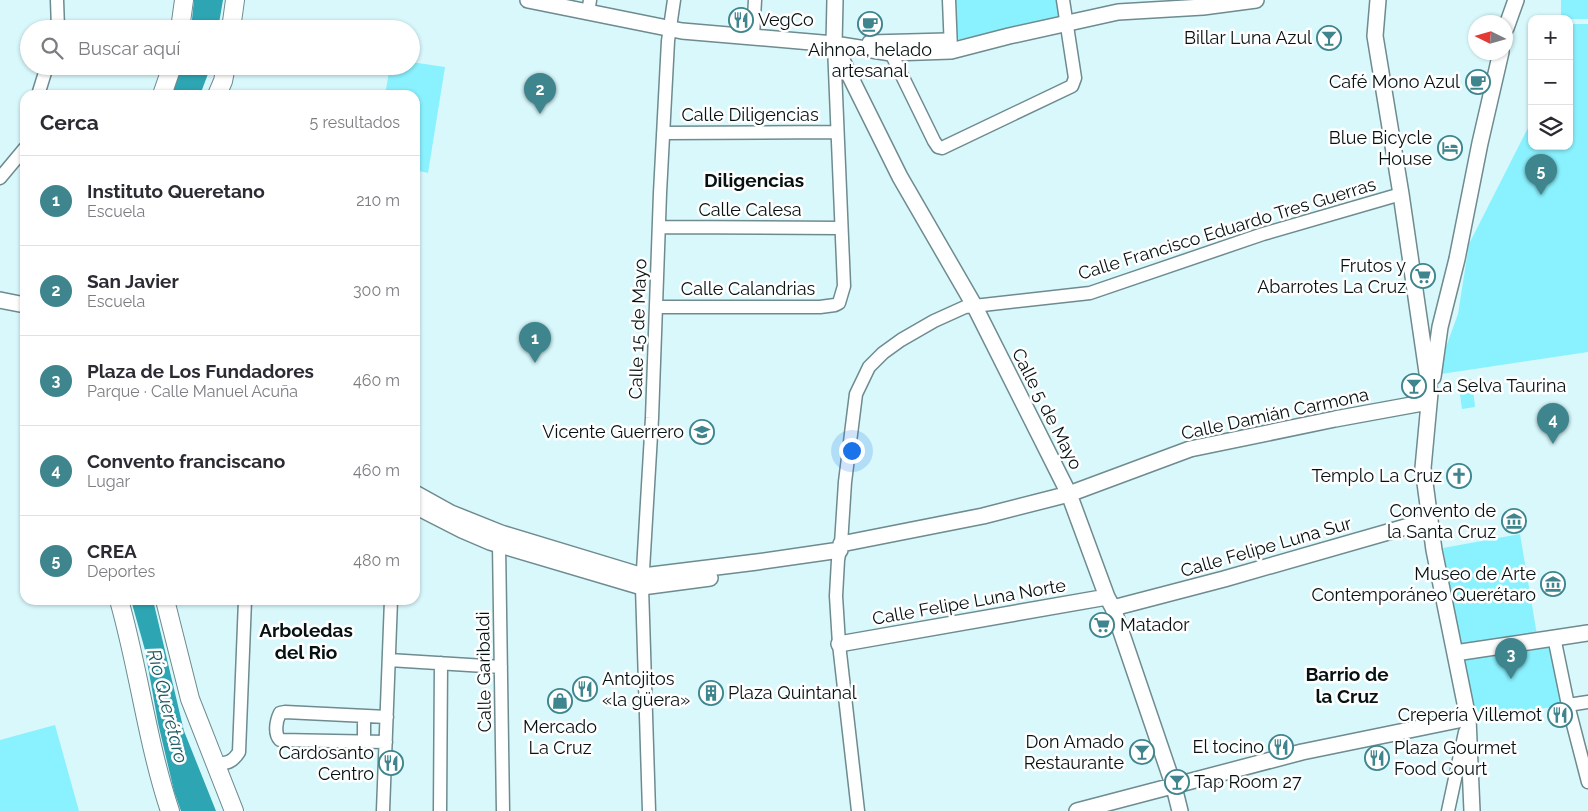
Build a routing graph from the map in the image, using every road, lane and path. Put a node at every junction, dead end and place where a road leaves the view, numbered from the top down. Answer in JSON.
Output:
{"nodes":[{"id":1,"x":57,"y":0,"type":"edge"},
{"id":2,"x":184,"y":0,"type":"edge"},
{"id":3,"x":235,"y":0,"type":"edge"},
{"id":4,"x":528,"y":0,"type":"edge"},
{"id":5,"x":674,"y":0,"type":"edge"},
{"id":6,"x":755,"y":0,"type":"edge"},
{"id":7,"x":835,"y":0,"type":"edge"},
{"id":8,"x":949,"y":0,"type":"edge"},
{"id":9,"x":1063,"y":0,"type":"edge"},
{"id":10,"x":1256,"y":0,"type":"edge"},
{"id":11,"x":1378,"y":0,"type":"edge"},
{"id":12,"x":1516,"y":0,"type":"edge"},
{"id":13,"x":1203,"y":4,"type":"edge"},
{"id":14,"x":589,"y":7,"type":"edge"},
{"id":15,"x":1511,"y":15,"type":"edge"},
{"id":16,"x":1066,"y":19,"type":"junction"},
{"id":17,"x":58,"y":20,"type":"edge"},
{"id":18,"x":181,"y":20,"type":"edge"},
{"id":19,"x":233,"y":20,"type":"edge"},
{"id":20,"x":669,"y":29,"type":"junction"},
{"id":21,"x":753,"y":36,"type":"junction"},
{"id":22,"x":834,"y":44,"type":"junction"},
{"id":23,"x":951,"y":46,"type":"junction"},
{"id":24,"x":891,"y":53,"type":"junction"},
{"id":25,"x":1499,"y":60,"type":"edge"},
{"id":26,"x":44,"y":75,"type":"edge"},
{"id":27,"x":169,"y":75,"type":"edge"},
{"id":28,"x":224,"y":75,"type":"edge"},
{"id":29,"x":40,"y":90,"type":"edge"},
{"id":30,"x":164,"y":90,"type":"edge"},
{"id":31,"x":219,"y":90,"type":"edge"},
{"id":32,"x":836,"y":132,"type":"junction"},
{"id":33,"x":664,"y":133,"type":"junction"},
{"id":34,"x":20,"y":154,"type":"edge"},
{"id":35,"x":0,"y":178,"type":"edge"},
{"id":36,"x":1401,"y":194,"type":"junction"},
{"id":37,"x":659,"y":227,"type":"junction"},
{"id":38,"x":841,"y":228,"type":"junction"},
{"id":39,"x":0,"y":300,"type":"edge"},
{"id":40,"x":20,"y":304,"type":"edge"},
{"id":41,"x":974,"y":305,"type":"junction"},
{"id":42,"x":656,"y":307,"type":"junction"},
{"id":43,"x":1429,"y":397,"type":"junction"},
{"id":44,"x":1069,"y":494,"type":"junction"},
{"id":45,"x":420,"y":496,"type":"edge"},
{"id":46,"x":420,"y":509,"type":"edge"},
{"id":47,"x":1430,"y":520,"type":"junction"},
{"id":48,"x":500,"y":538,"type":"junction"},
{"id":49,"x":840,"y":551,"type":"junction"},
{"id":50,"x":643,"y":581,"type":"junction"},
{"id":51,"x":1110,"y":602,"type":"junction"},
{"id":52,"x":120,"y":605,"type":"edge"},
{"id":53,"x":166,"y":605,"type":"edge"},
{"id":54,"x":244,"y":605,"type":"edge"},
{"id":55,"x":391,"y":605,"type":"edge"},
{"id":56,"x":1588,"y":632,"type":"edge"},
{"id":57,"x":1554,"y":637,"type":"junction"},
{"id":58,"x":839,"y":644,"type":"junction"},
{"id":59,"x":1455,"y":653,"type":"junction"},
{"id":60,"x":394,"y":660,"type":"junction"},
{"id":61,"x":441,"y":663,"type":"junction"},
{"id":62,"x":501,"y":666,"type":"junction"},
{"id":63,"x":1588,"y":702,"type":"edge"},
{"id":64,"x":1568,"y":705,"type":"junction"},
{"id":65,"x":364,"y":716,"type":"junction"},
{"id":66,"x":387,"y":717,"type":"junction"},
{"id":67,"x":1468,"y":718,"type":"junction"},
{"id":68,"x":364,"y":741,"type":"junction"},
{"id":69,"x":386,"y":742,"type":"junction"},
{"id":70,"x":215,"y":764,"type":"junction"},
{"id":71,"x":1588,"y":782,"type":"edge"},
{"id":72,"x":1174,"y":787,"type":"junction"},
{"id":73,"x":170,"y":811,"type":"edge"},
{"id":74,"x":234,"y":811,"type":"edge"},
{"id":75,"x":383,"y":811,"type":"edge"},
{"id":76,"x":440,"y":811,"type":"edge"},
{"id":77,"x":503,"y":811,"type":"edge"},
{"id":78,"x":649,"y":811,"type":"edge"},
{"id":79,"x":858,"y":811,"type":"edge"},
{"id":80,"x":1077,"y":811,"type":"edge"},
{"id":81,"x":1180,"y":811,"type":"edge"},
{"id":82,"x":1448,"y":811,"type":"edge"},
{"id":83,"x":1472,"y":811,"type":"edge"}],
"edges":[{"from":1,"to":17,"type":"street"},
{"from":2,"to":18,"type":"main road"},
{"from":3,"to":19,"type":"main road"},
{"from":4,"to":14,"type":"street"},
{"from":5,"to":20,"type":"street","name":"Calle 15 de Mayo"},
{"from":6,"to":21,"type":"street"},
{"from":7,"to":22,"type":"street"},
{"from":8,"to":23,"type":"street"},
{"from":9,"to":16,"type":"street"},
{"from":10,"to":13,"type":"street"},
{"from":11,"to":36,"type":"street"},
{"from":12,"to":15,"type":"street"},
{"from":13,"to":16,"type":"street"},
{"from":14,"to":20,"type":"street"},
{"from":16,"to":23,"type":"street"},
{"from":16,"to":24,"type":"street"},
{"from":20,"to":21,"type":"street"},
{"from":20,"to":33,"type":"street","name":"Calle 15 de Mayo"},
{"from":21,"to":22,"type":"street"},
{"from":22,"to":23,"type":"street"},
{"from":22,"to":24,"type":"street"},
{"from":22,"to":32,"type":"street"},
{"from":22,"to":41,"type":"street","name":"Calle 5 de Mayo"},
{"from":23,"to":24,"type":"street"},
{"from":25,"to":43,"type":"street"},
{"from":26,"to":29,"type":"street"},
{"from":27,"to":30,"type":"main road"},
{"from":28,"to":31,"type":"main road"},
{"from":32,"to":33,"type":"street","name":"Calle Diligencias"},
{"from":32,"to":38,"type":"street"},
{"from":33,"to":37,"type":"street","name":"Calle 15 de Mayo"},
{"from":34,"to":35,"type":"street"},
{"from":36,"to":41,"type":"street","name":"Calle Francisco Eduardo Tres Guerras"},
{"from":36,"to":43,"type":"street"},
{"from":37,"to":38,"type":"street","name":"Calle Calesa"},
{"from":37,"to":42,"type":"street","name":"Calle 15 de Mayo"},
{"from":38,"to":42,"type":"street","name":"Calle Calandrias"},
{"from":39,"to":40,"type":"street"},
{"from":41,"to":44,"type":"street","name":"Calle 5 de Mayo"},
{"from":41,"to":49,"type":"street","name":"Calle Francisco Eduardo Tres Guerras"},
{"from":42,"to":50,"type":"street","name":"Calle 15 de Mayo"},
{"from":43,"to":44,"type":"street","name":"Calle Damián Carmona"},
{"from":43,"to":47,"type":"street"},
{"from":44,"to":49,"type":"street","name":"Calle Damián Carmona"},
{"from":44,"to":51,"type":"street","name":"Calle 5 de Mayo"},
{"from":45,"to":48,"type":"street","name":"Calle Damián Carmona"},
{"from":46,"to":48,"type":"street","name":"Calle Damián Carmona"},
{"from":47,"to":51,"type":"street","name":"Calle Felipe Luna Sur"},
{"from":47,"to":59,"type":"street"},
{"from":48,"to":50,"type":"street","name":"Calle Damián Carmona"},
{"from":48,"to":62,"type":"street","name":"Calle Garibaldi"},
{"from":49,"to":50,"type":"street","name":"Calle Damián Carmona"},
{"from":49,"to":58,"type":"street","name":"Calle Francisco Eduardo Tres Guerras"},
{"from":50,"to":78,"type":"street","name":"Calle 15 de Mayo"},
{"from":51,"to":58,"type":"street","name":"Calle Felipe Luna Norte"},
{"from":51,"to":72,"type":"street","name":"Calle 5 de Mayo"},
{"from":52,"to":73,"type":"main road"},
{"from":53,"to":70,"type":"main road"},
{"from":54,"to":70,"type":"street"},
{"from":55,"to":60,"type":"street"},
{"from":56,"to":57,"type":"street"},
{"from":57,"to":59,"type":"street"},
{"from":57,"to":64,"type":"street"},
{"from":58,"to":79,"type":"street","name":"Calle Francisco Eduardo Tres Guerras"},
{"from":59,"to":67,"type":"street"},
{"from":60,"to":61,"type":"street"},
{"from":60,"to":66,"type":"street"},
{"from":61,"to":62,"type":"street"},
{"from":61,"to":76,"type":"street"},
{"from":62,"to":77,"type":"street","name":"Calle Garibaldi"},
{"from":63,"to":64,"type":"street"},
{"from":64,"to":71,"type":"street"},
{"from":65,"to":66,"type":"street"},
{"from":65,"to":68,"type":"street"},
{"from":65,"to":68,"type":"street"},
{"from":66,"to":69,"type":"street"},
{"from":67,"to":72,"type":"street"},
{"from":67,"to":82,"type":"street"},
{"from":67,"to":83,"type":"street"},
{"from":68,"to":69,"type":"street"},
{"from":69,"to":75,"type":"street"},
{"from":70,"to":74,"type":"main road"},
{"from":72,"to":80,"type":"street"},
{"from":72,"to":81,"type":"street","name":"Calle 5 de Mayo"}]}
